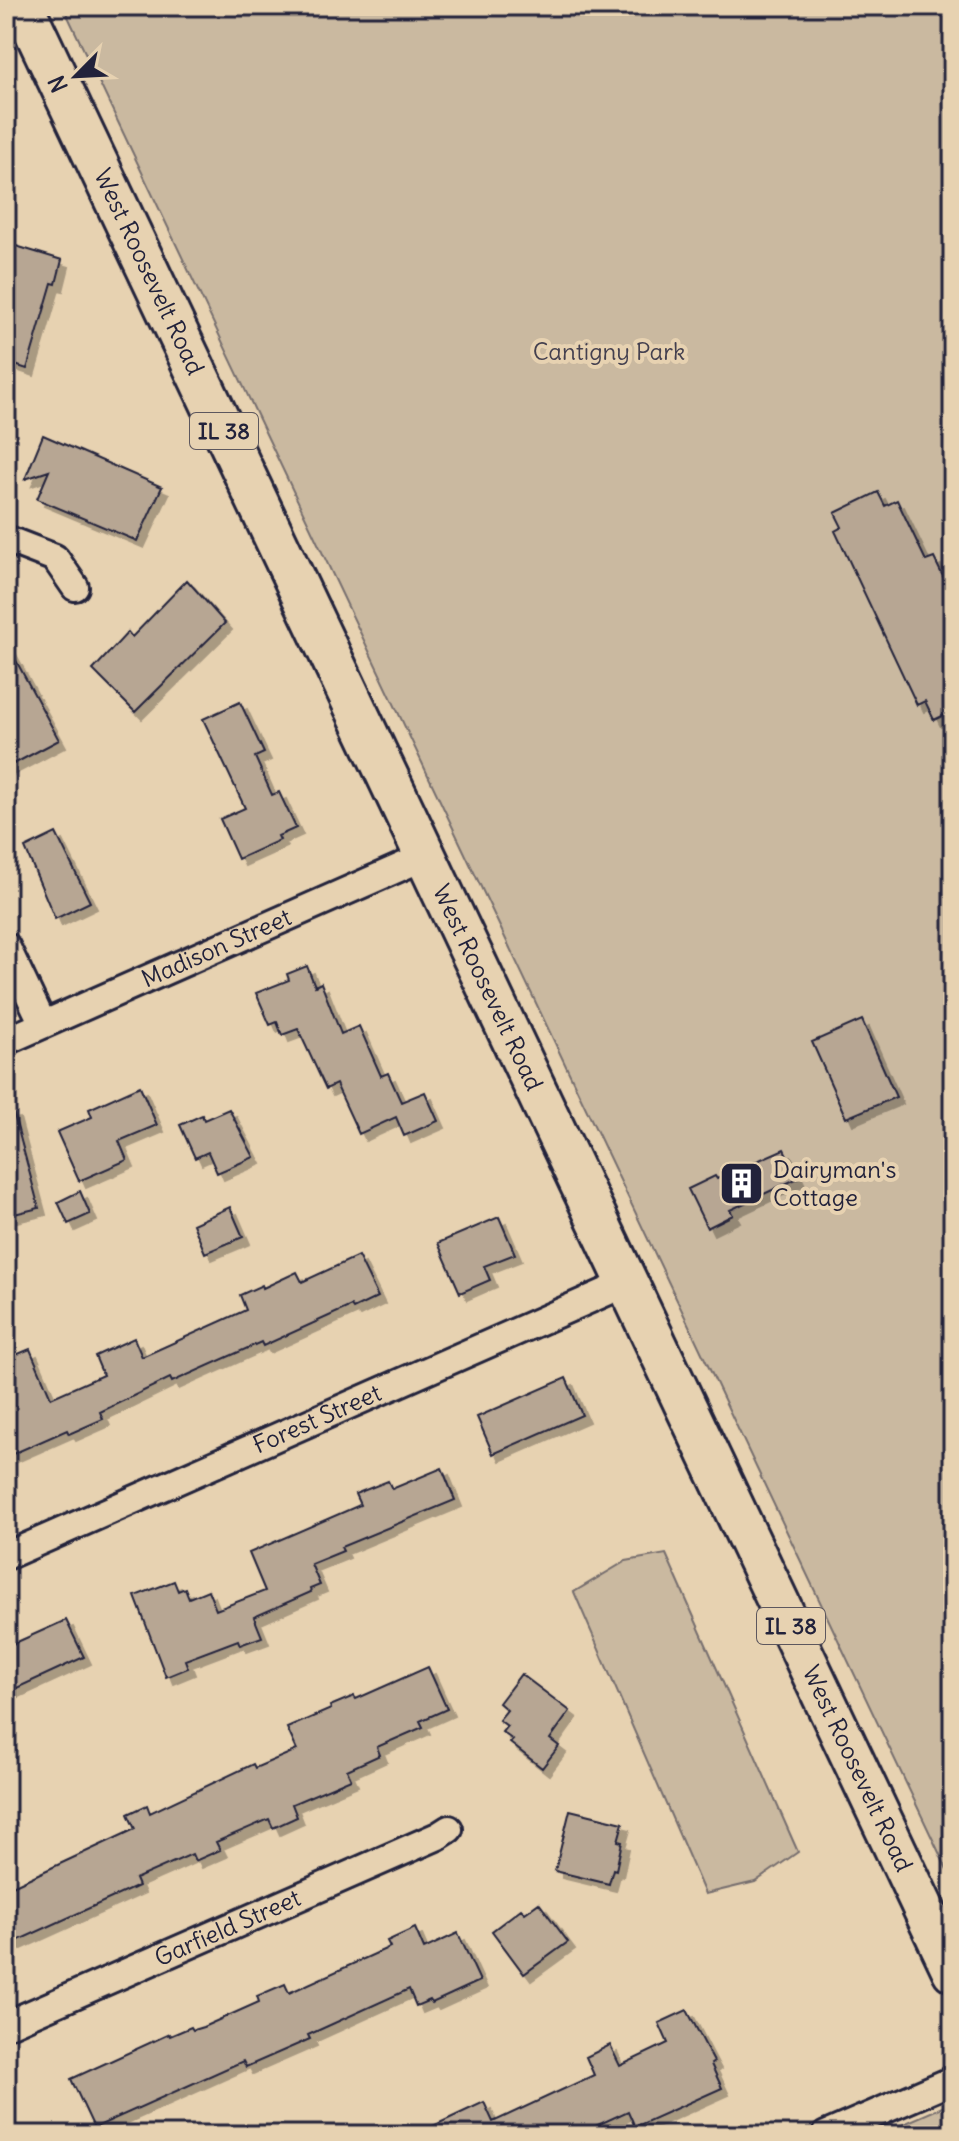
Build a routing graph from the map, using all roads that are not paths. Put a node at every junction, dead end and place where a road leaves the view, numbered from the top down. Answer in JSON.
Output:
{"nodes":[{"id":1,"x":23,"y":6,"type":"edge"},
{"id":2,"x":6,"y":539,"type":"edge"},
{"id":3,"x":75,"y":587,"type":"dead end"},
{"id":4,"x":426,"y":856,"type":"junction"},
{"id":5,"x":6,"y":946,"type":"edge"},
{"id":6,"x":43,"y":1024,"type":"junction"},
{"id":7,"x":6,"y":1041,"type":"edge"},
{"id":8,"x":629,"y":1282,"type":"junction"},
{"id":9,"x":6,"y":1556,"type":"edge"},
{"id":10,"x":449,"y":1829,"type":"dead end"},
{"id":11,"x":953,"y":1971,"type":"edge"},
{"id":12,"x":6,"y":2025,"type":"edge"},
{"id":13,"x":953,"y":2080,"type":"edge"},
{"id":14,"x":826,"y":2135,"type":"edge"}],
"edges":[{"from":1,"to":4,"type":"main road","name":"West Roosevelt Road","number":"IL 38"},
{"from":2,"to":3,"type":"street"},
{"from":4,"to":6,"type":"street","name":"Madison Street"},
{"from":4,"to":8,"type":"main road","name":"West Roosevelt Road","number":"IL 38"},
{"from":5,"to":6,"type":"street"},
{"from":6,"to":7,"type":"street","name":"Madison Street"},
{"from":8,"to":9,"type":"street","name":"Forest Street"},
{"from":8,"to":11,"type":"main road","name":"West Roosevelt Road","number":"IL 38"},
{"from":10,"to":12,"type":"street","name":"Garfield Street"},
{"from":13,"to":14,"type":"street"}]}
